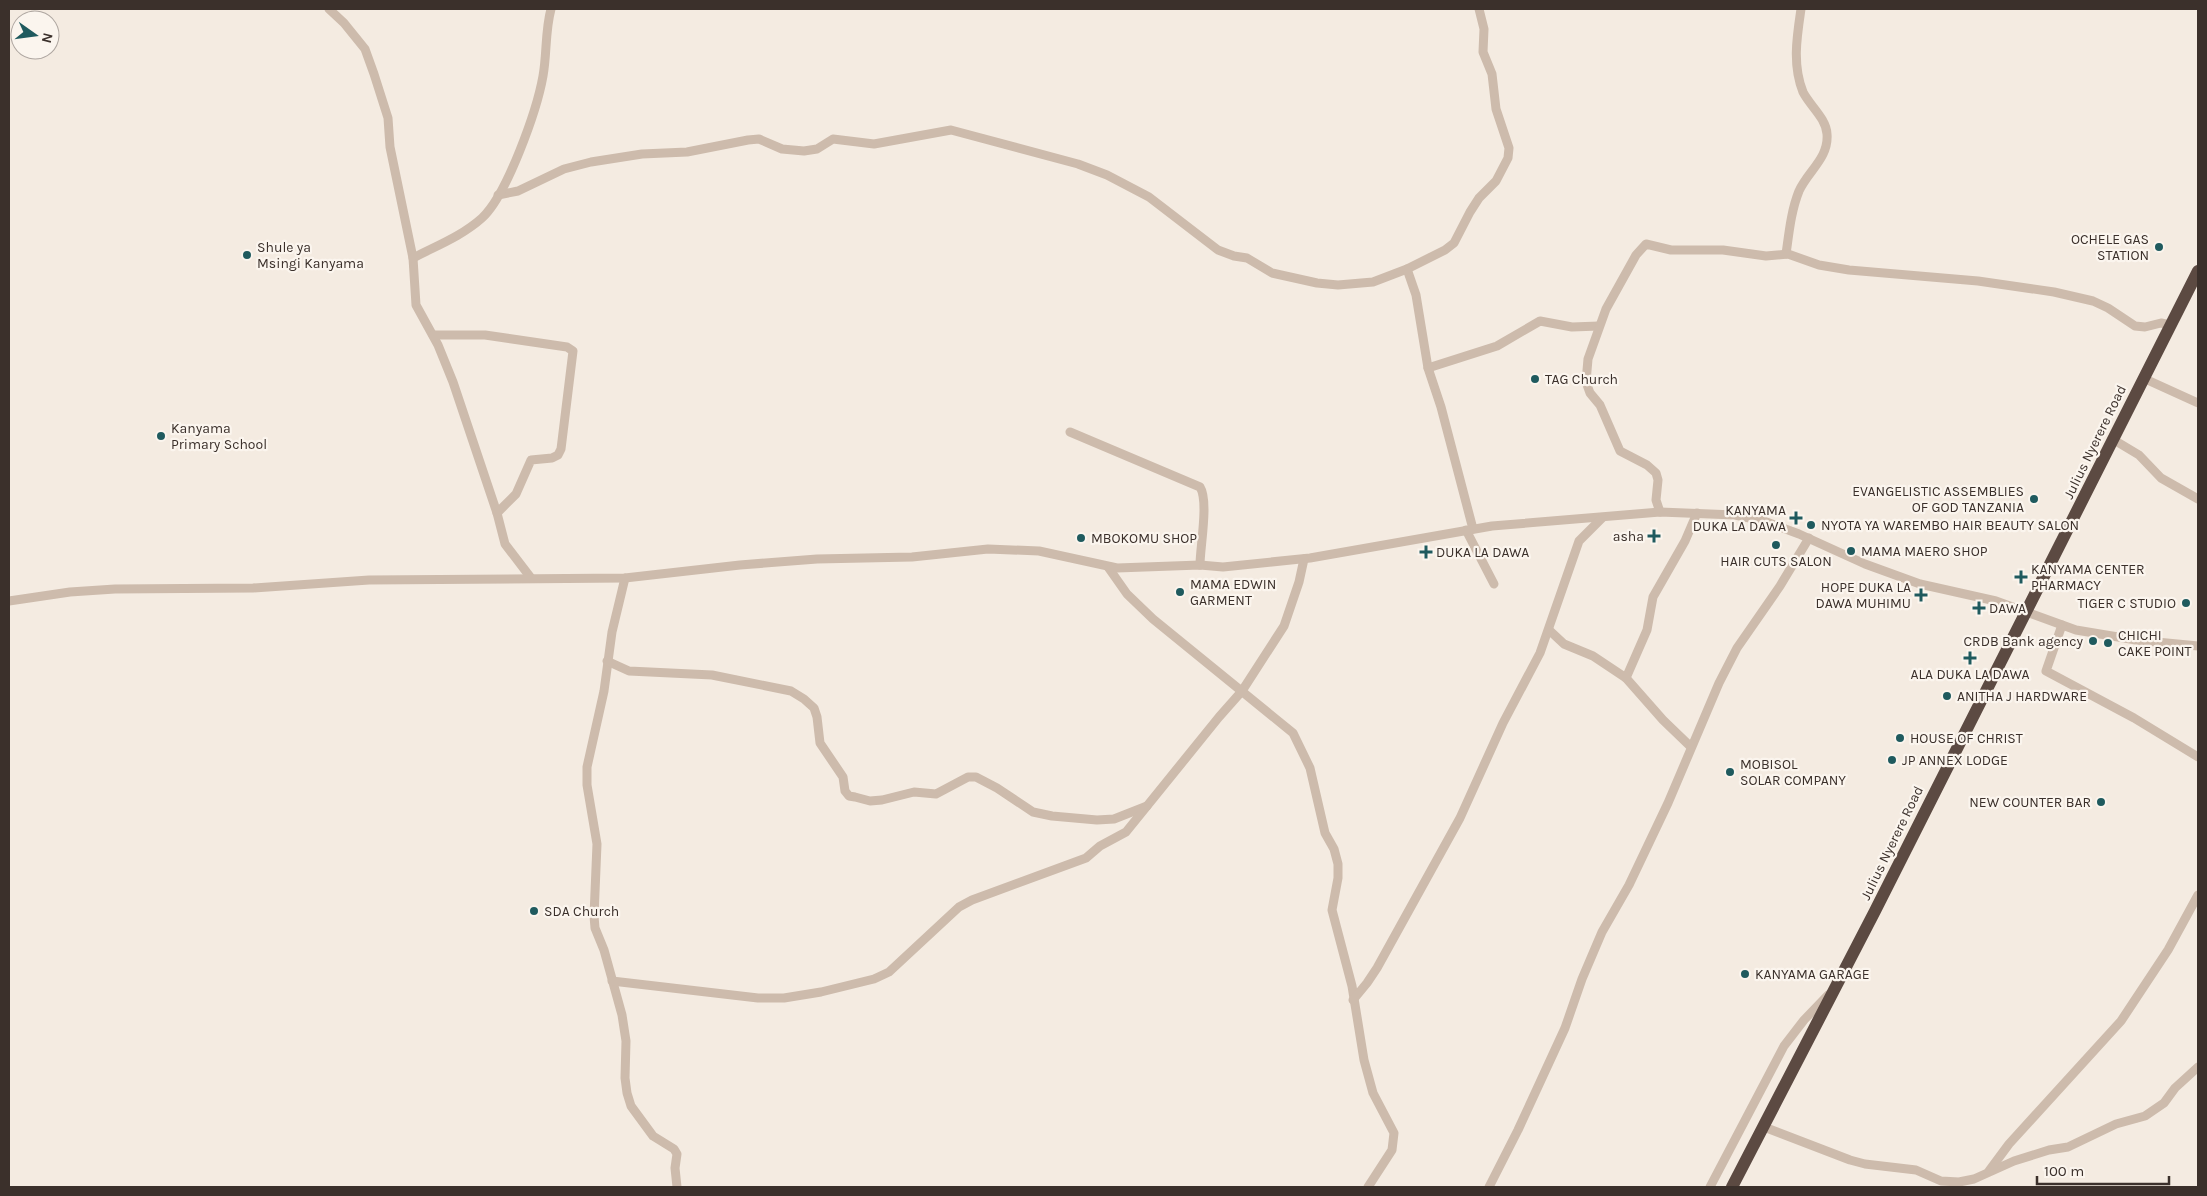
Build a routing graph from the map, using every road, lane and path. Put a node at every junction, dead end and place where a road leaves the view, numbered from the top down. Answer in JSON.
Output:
{"nodes":[{"id":1,"x":329,"y":9,"type":"edge"},
{"id":2,"x":552,"y":9,"type":"edge"},
{"id":3,"x":1479,"y":9,"type":"edge"},
{"id":4,"x":1802,"y":9,"type":"edge"},
{"id":5,"x":498,"y":195,"type":"junction"},
{"id":6,"x":1786,"y":254,"type":"junction"},
{"id":7,"x":413,"y":258,"type":"junction"},
{"id":8,"x":1408,"y":269,"type":"junction"},
{"id":9,"x":2198,"y":271,"type":"edge"},
{"id":10,"x":2171,"y":325,"type":"junction"},
{"id":11,"x":1599,"y":326,"type":"junction"},
{"id":12,"x":433,"y":335,"type":"junction"},
{"id":13,"x":1428,"y":368,"type":"junction"},
{"id":14,"x":2143,"y":378,"type":"junction"},
{"id":15,"x":2198,"y":403,"type":"edge"},
{"id":16,"x":1070,"y":432,"type":"dead end"},
{"id":17,"x":2114,"y":440,"type":"junction"},
{"id":18,"x":2198,"y":498,"type":"edge"},
{"id":19,"x":1660,"y":512,"type":"junction"},
{"id":20,"x":497,"y":513,"type":"junction"},
{"id":21,"x":1697,"y":513,"type":"junction"},
{"id":22,"x":1602,"y":518,"type":"junction"},
{"id":23,"x":1469,"y":530,"type":"junction"},
{"id":24,"x":1808,"y":538,"type":"junction"},
{"id":25,"x":1304,"y":559,"type":"junction"},
{"id":26,"x":1200,"y":565,"type":"junction"},
{"id":27,"x":1108,"y":567,"type":"junction"},
{"id":28,"x":531,"y":578,"type":"junction"},
{"id":29,"x":625,"y":578,"type":"junction"},
{"id":30,"x":1494,"y":584,"type":"dead end"},
{"id":31,"x":9,"y":601,"type":"edge"},
{"id":32,"x":2026,"y":611,"type":"junction"},
{"id":33,"x":2062,"y":625,"type":"junction"},
{"id":34,"x":1549,"y":630,"type":"junction"},
{"id":35,"x":2198,"y":646,"type":"edge"},
{"id":36,"x":607,"y":660,"type":"junction"},
{"id":37,"x":1626,"y":678,"type":"junction"},
{"id":38,"x":1242,"y":691,"type":"junction"},
{"id":39,"x":1691,"y":747,"type":"junction"},
{"id":40,"x":2198,"y":757,"type":"edge"},
{"id":41,"x":1149,"y":805,"type":"junction"},
{"id":42,"x":2198,"y":895,"type":"edge"},
{"id":43,"x":612,"y":981,"type":"junction"},
{"id":44,"x":1837,"y":986,"type":"junction"},
{"id":45,"x":1353,"y":1000,"type":"junction"},
{"id":46,"x":2198,"y":1067,"type":"edge"},
{"id":47,"x":1764,"y":1127,"type":"junction"},
{"id":48,"x":1987,"y":1173,"type":"junction"},
{"id":49,"x":1973,"y":1183,"type":"edge"},
{"id":50,"x":677,"y":1187,"type":"edge"},
{"id":51,"x":1368,"y":1187,"type":"edge"},
{"id":52,"x":1489,"y":1187,"type":"edge"},
{"id":53,"x":1710,"y":1187,"type":"edge"},
{"id":54,"x":1732,"y":1187,"type":"edge"}],
"edges":[{"from":1,"to":7,"type":"street"},
{"from":2,"to":5,"type":"street"},
{"from":3,"to":8,"type":"street"},
{"from":4,"to":6,"type":"street"},
{"from":5,"to":7,"type":"street"},
{"from":5,"to":8,"type":"street"},
{"from":6,"to":10,"type":"street"},
{"from":6,"to":11,"type":"street"},
{"from":7,"to":12,"type":"street"},
{"from":8,"to":13,"type":"street"},
{"from":9,"to":10,"type":"highway","name":"Julius Nyerere Road"},
{"from":10,"to":14,"type":"highway","name":"Julius Nyerere Road"},
{"from":11,"to":13,"type":"street"},
{"from":11,"to":19,"type":"street"},
{"from":12,"to":20,"type":"street"},
{"from":12,"to":20,"type":"street"},
{"from":13,"to":23,"type":"street"},
{"from":14,"to":15,"type":"street"},
{"from":14,"to":17,"type":"highway","name":"Julius Nyerere Road"},
{"from":16,"to":26,"type":"street"},
{"from":17,"to":18,"type":"street"},
{"from":17,"to":32,"type":"highway","name":"Julius Nyerere Road"},
{"from":19,"to":21,"type":"street"},
{"from":19,"to":22,"type":"street"},
{"from":20,"to":28,"type":"street"},
{"from":21,"to":24,"type":"street"},
{"from":21,"to":37,"type":"street"},
{"from":22,"to":23,"type":"street"},
{"from":22,"to":34,"type":"street"},
{"from":23,"to":25,"type":"street"},
{"from":23,"to":30,"type":"street"},
{"from":24,"to":32,"type":"street"},
{"from":24,"to":39,"type":"street"},
{"from":25,"to":26,"type":"street"},
{"from":25,"to":38,"type":"street"},
{"from":26,"to":27,"type":"street"},
{"from":27,"to":29,"type":"street"},
{"from":27,"to":38,"type":"street"},
{"from":28,"to":29,"type":"street"},
{"from":28,"to":31,"type":"street"},
{"from":29,"to":36,"type":"street"},
{"from":32,"to":33,"type":"street"},
{"from":32,"to":44,"type":"highway","name":"Julius Nyerere Road"},
{"from":33,"to":35,"type":"street"},
{"from":33,"to":40,"type":"street"},
{"from":34,"to":37,"type":"street"},
{"from":34,"to":45,"type":"street"},
{"from":36,"to":41,"type":"street"},
{"from":36,"to":43,"type":"street"},
{"from":37,"to":39,"type":"street"},
{"from":38,"to":41,"type":"street"},
{"from":38,"to":45,"type":"street"},
{"from":39,"to":52,"type":"street"},
{"from":41,"to":43,"type":"street"},
{"from":42,"to":48,"type":"street"},
{"from":43,"to":50,"type":"street"},
{"from":44,"to":47,"type":"highway","name":"Julius Nyerere Road"},
{"from":44,"to":53,"type":"street"},
{"from":45,"to":51,"type":"street"},
{"from":46,"to":48,"type":"street"},
{"from":47,"to":49,"type":"street"},
{"from":47,"to":54,"type":"highway","name":"Julius Nyerere Road"},
{"from":48,"to":49,"type":"street"}]}
